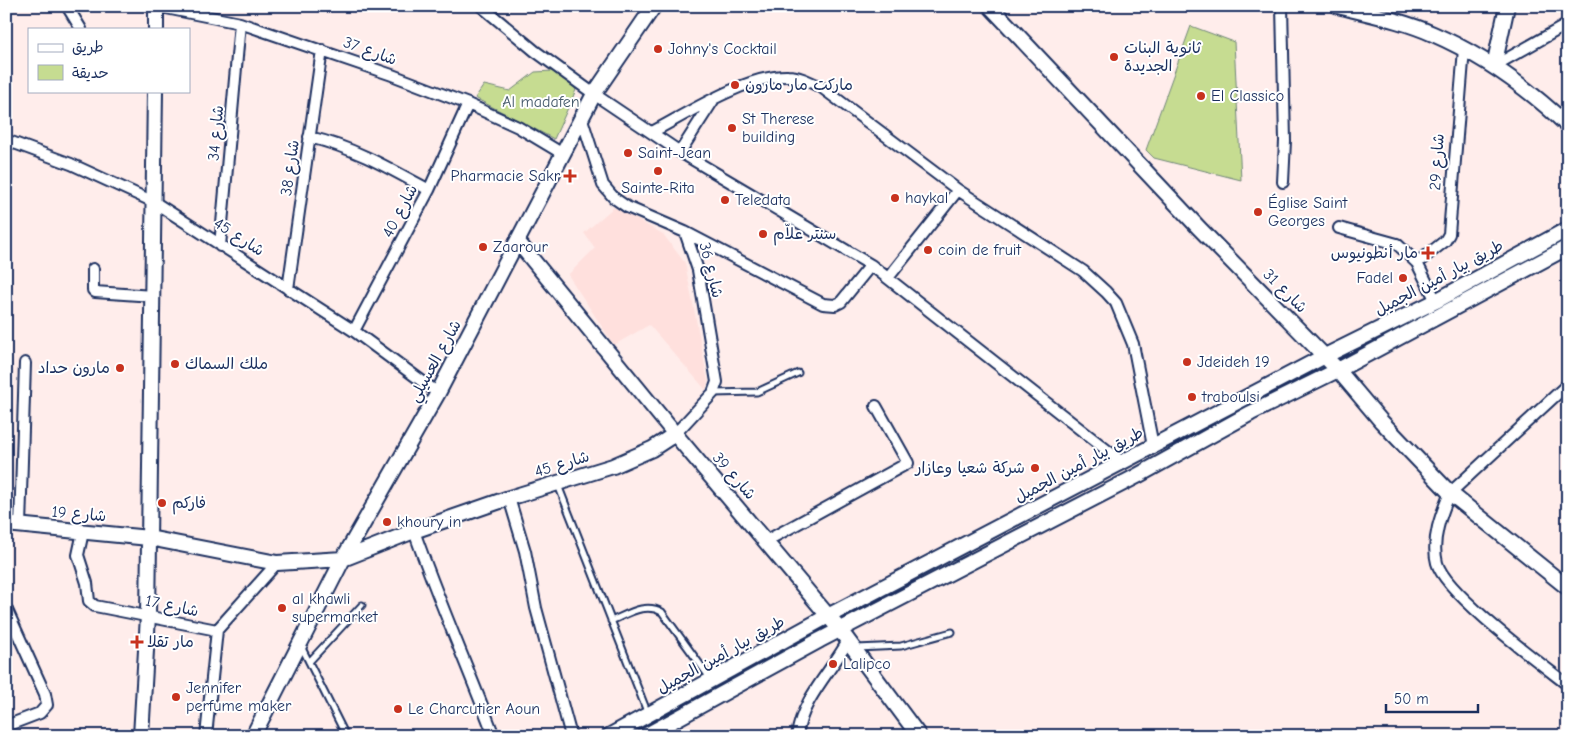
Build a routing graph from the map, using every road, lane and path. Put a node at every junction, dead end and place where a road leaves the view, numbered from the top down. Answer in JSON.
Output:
{"nodes":[{"id":1,"x":67,"y":6,"type":"edge"},
{"id":2,"x":156,"y":6,"type":"edge"},
{"id":3,"x":481,"y":6,"type":"edge"},
{"id":4,"x":654,"y":6,"type":"edge"},
{"id":5,"x":990,"y":6,"type":"edge"},
{"id":6,"x":1282,"y":6,"type":"edge"},
{"id":7,"x":1507,"y":6,"type":"edge"},
{"id":8,"x":1344,"y":7,"type":"edge"},
{"id":9,"x":240,"y":23,"type":"junction"},
{"id":10,"x":1568,"y":24,"type":"edge"},
{"id":11,"x":80,"y":28,"type":"edge"},
{"id":12,"x":156,"y":28,"type":"edge"},
{"id":13,"x":1464,"y":49,"type":"junction"},
{"id":14,"x":322,"y":50,"type":"junction"},
{"id":15,"x":1494,"y":66,"type":"junction"},
{"id":16,"x":155,"y":92,"type":"edge"},
{"id":17,"x":594,"y":94,"type":"junction"},
{"id":18,"x":715,"y":98,"type":"junction"},
{"id":19,"x":468,"y":104,"type":"junction"},
{"id":20,"x":582,"y":119,"type":"junction"},
{"id":21,"x":1568,"y":126,"type":"edge"},
{"id":22,"x":652,"y":132,"type":"junction"},
{"id":23,"x":309,"y":137,"type":"junction"},
{"id":24,"x":6,"y":140,"type":"edge"},
{"id":25,"x":680,"y":152,"type":"junction"},
{"id":26,"x":564,"y":154,"type":"junction"},
{"id":27,"x":1283,"y":182,"type":"dead end"},
{"id":28,"x":428,"y":190,"type":"junction"},
{"id":29,"x":958,"y":190,"type":"junction"},
{"id":30,"x":154,"y":202,"type":"junction"},
{"id":31,"x":1339,"y":228,"type":"dead end"},
{"id":32,"x":1568,"y":229,"type":"edge"},
{"id":33,"x":685,"y":232,"type":"junction"},
{"id":34,"x":518,"y":242,"type":"junction"},
{"id":35,"x":220,"y":246,"type":"junction"},
{"id":36,"x":1568,"y":247,"type":"edge"},
{"id":37,"x":1417,"y":263,"type":"junction"},
{"id":38,"x":871,"y":265,"type":"junction"},
{"id":39,"x":93,"y":269,"type":"dead end"},
{"id":40,"x":888,"y":278,"type":"junction"},
{"id":41,"x":288,"y":289,"type":"junction"},
{"id":42,"x":152,"y":296,"type":"junction"},
{"id":43,"x":1436,"y":301,"type":"junction"},
{"id":44,"x":354,"y":331,"type":"junction"},
{"id":45,"x":1323,"y":357,"type":"junction"},
{"id":46,"x":25,"y":363,"type":"dead end"},
{"id":47,"x":1338,"y":370,"type":"junction"},
{"id":48,"x":798,"y":374,"type":"dead end"},
{"id":49,"x":1568,"y":384,"type":"edge"},
{"id":50,"x":438,"y":392,"type":"junction"},
{"id":51,"x":713,"y":393,"type":"junction"},
{"id":52,"x":876,"y":406,"type":"dead end"},
{"id":53,"x":674,"y":434,"type":"junction"},
{"id":54,"x":1152,"y":446,"type":"junction"},
{"id":55,"x":1122,"y":462,"type":"junction"},
{"id":56,"x":558,"y":483,"type":"junction"},
{"id":57,"x":1450,"y":493,"type":"junction"},
{"id":58,"x":510,"y":498,"type":"junction"},
{"id":59,"x":13,"y":525,"type":"edge"},
{"id":60,"x":414,"y":531,"type":"junction"},
{"id":61,"x":83,"y":532,"type":"junction"},
{"id":62,"x":149,"y":538,"type":"junction"},
{"id":63,"x":766,"y":541,"type":"junction"},
{"id":64,"x":343,"y":559,"type":"junction"},
{"id":65,"x":277,"y":562,"type":"junction"},
{"id":66,"x":1568,"y":588,"type":"edge"},
{"id":67,"x":362,"y":605,"type":"dead end"},
{"id":68,"x":6,"y":608,"type":"edge"},
{"id":69,"x":148,"y":616,"type":"junction"},
{"id":70,"x":828,"y":616,"type":"junction"},
{"id":71,"x":611,"y":621,"type":"junction"},
{"id":72,"x":216,"y":630,"type":"junction"},
{"id":73,"x":840,"y":630,"type":"junction"},
{"id":74,"x":952,"y":632,"type":"dead end"},
{"id":75,"x":299,"y":644,"type":"junction"},
{"id":76,"x":851,"y":645,"type":"junction"},
{"id":77,"x":309,"y":662,"type":"junction"},
{"id":78,"x":712,"y":681,"type":"junction"},
{"id":79,"x":1568,"y":685,"type":"edge"},
{"id":80,"x":648,"y":715,"type":"junction"},
{"id":81,"x":6,"y":726,"type":"edge"},
{"id":82,"x":141,"y":736,"type":"edge"},
{"id":83,"x":206,"y":736,"type":"edge"},
{"id":84,"x":253,"y":736,"type":"edge"},
{"id":85,"x":346,"y":736,"type":"edge"},
{"id":86,"x":494,"y":736,"type":"edge"},
{"id":87,"x":571,"y":736,"type":"edge"},
{"id":88,"x":609,"y":736,"type":"edge"},
{"id":89,"x":645,"y":736,"type":"edge"},
{"id":90,"x":797,"y":736,"type":"edge"},
{"id":91,"x":919,"y":736,"type":"edge"}],
"edges":[{"from":1,"to":11,"type":"street"},
{"from":2,"to":9,"type":"street","name":"شارع 37"},
{"from":2,"to":12,"type":"street"},
{"from":3,"to":17,"type":"street"},
{"from":4,"to":17,"type":"street","name":"شارع العسيلي"},
{"from":5,"to":45,"type":"street","name":"شارع 31"},
{"from":6,"to":27,"type":"street"},
{"from":7,"to":15,"type":"street"},
{"from":8,"to":13,"type":"street"},
{"from":9,"to":14,"type":"street","name":"شارع 37"},
{"from":9,"to":35,"type":"street","name":"شارع 34"},
{"from":10,"to":15,"type":"street"},
{"from":13,"to":15,"type":"street"},
{"from":13,"to":37,"type":"street","name":"شارع 29"},
{"from":14,"to":19,"type":"street","name":"شارع 37"},
{"from":14,"to":23,"type":"street","name":"شارع 38"},
{"from":15,"to":21,"type":"street"},
{"from":16,"to":30,"type":"street"},
{"from":17,"to":20,"type":"street","name":"شارع العسيلي"},
{"from":17,"to":22,"type":"street"},
{"from":18,"to":22,"type":"street"},
{"from":18,"to":25,"type":"street"},
{"from":18,"to":29,"type":"street"},
{"from":19,"to":26,"type":"street","name":"شارع 37"},
{"from":19,"to":28,"type":"street","name":"شارع 40"},
{"from":20,"to":26,"type":"street","name":"شارع العسيلي"},
{"from":20,"to":33,"type":"street","name":"شارع 36"},
{"from":22,"to":25,"type":"street"},
{"from":23,"to":28,"type":"street"},
{"from":23,"to":41,"type":"street","name":"شارع 38"},
{"from":24,"to":30,"type":"street","name":"شارع 45"},
{"from":25,"to":38,"type":"street"},
{"from":26,"to":34,"type":"street","name":"شارع العسيلي"},
{"from":28,"to":44,"type":"street","name":"شارع 40"},
{"from":29,"to":40,"type":"street"},
{"from":29,"to":54,"type":"street"},
{"from":30,"to":35,"type":"street","name":"شارع 45"},
{"from":30,"to":42,"type":"street"},
{"from":31,"to":37,"type":"street"},
{"from":32,"to":43,"type":"street","name":"طريق بيار أمين الجميل"},
{"from":33,"to":38,"type":"street"},
{"from":33,"to":51,"type":"street","name":"شارع 36"},
{"from":34,"to":50,"type":"street","name":"شارع العسيلي"},
{"from":34,"to":53,"type":"street","name":"شارع 39"},
{"from":35,"to":41,"type":"street","name":"شارع 45"},
{"from":36,"to":47,"type":"street","name":"طريق بيار أمين الجميل"},
{"from":37,"to":43,"type":"street"},
{"from":38,"to":40,"type":"street"},
{"from":39,"to":42,"type":"street"},
{"from":40,"to":55,"type":"street"},
{"from":41,"to":44,"type":"street","name":"شارع 45"},
{"from":42,"to":62,"type":"street"},
{"from":43,"to":45,"type":"street","name":"طريق بيار أمين الجميل"},
{"from":44,"to":50,"type":"street","name":"شارع 45"},
{"from":45,"to":47,"type":"street","name":"شارع 31"},
{"from":45,"to":54,"type":"street","name":"طريق بيار أمين الجميل"},
{"from":46,"to":59,"type":"street"},
{"from":47,"to":57,"type":"street","name":"شارع 31"},
{"from":47,"to":73,"type":"street","name":"طريق بيار أمين الجميل"},
{"from":48,"to":51,"type":"lane"},
{"from":49,"to":57,"type":"street"},
{"from":50,"to":64,"type":"street","name":"شارع العسيلي"},
{"from":51,"to":53,"type":"street"},
{"from":52,"to":63,"type":"street"},
{"from":53,"to":56,"type":"street","name":"شارع 45"},
{"from":53,"to":63,"type":"street","name":"شارع 39"},
{"from":54,"to":55,"type":"street","name":"طريق بيار أمين الجميل"},
{"from":55,"to":70,"type":"street","name":"طريق بيار أمين الجميل"},
{"from":56,"to":58,"type":"street","name":"شارع 45"},
{"from":56,"to":71,"type":"lane"},
{"from":57,"to":66,"type":"street","name":"شارع 31"},
{"from":57,"to":79,"type":"street"},
{"from":58,"to":60,"type":"street","name":"شارع 45"},
{"from":58,"to":87,"type":"street"},
{"from":59,"to":61,"type":"street","name":"شارع 19"},
{"from":60,"to":64,"type":"street","name":"شارع 45"},
{"from":60,"to":86,"type":"street"},
{"from":61,"to":62,"type":"street","name":"شارع 19"},
{"from":61,"to":69,"type":"street","name":"شارع 17"},
{"from":62,"to":65,"type":"street","name":"شارع 19"},
{"from":62,"to":69,"type":"street"},
{"from":63,"to":70,"type":"street","name":"شارع 39"},
{"from":64,"to":65,"type":"street","name":"شارع 45"},
{"from":64,"to":75,"type":"street","name":"شارع العسيلي"},
{"from":65,"to":72,"type":"street"},
{"from":67,"to":77,"type":"lane"},
{"from":68,"to":81,"type":"street"},
{"from":69,"to":72,"type":"street","name":"شارع 17"},
{"from":69,"to":82,"type":"street"},
{"from":70,"to":73,"type":"street","name":"شارع 39"},
{"from":70,"to":78,"type":"street","name":"طريق بيار أمين الجميل"},
{"from":71,"to":78,"type":"lane"},
{"from":71,"to":80,"type":"lane"},
{"from":72,"to":83,"type":"street","name":"شارع 17"},
{"from":73,"to":76,"type":"street","name":"شارع 39"},
{"from":73,"to":89,"type":"street","name":"طريق بيار أمين الجميل"},
{"from":74,"to":76,"type":"lane"},
{"from":75,"to":77,"type":"lane"},
{"from":75,"to":84,"type":"street","name":"شارع العسيلي"},
{"from":76,"to":90,"type":"street"},
{"from":76,"to":91,"type":"street","name":"شارع 39"},
{"from":77,"to":85,"type":"lane"},
{"from":78,"to":80,"type":"street","name":"طريق بيار أمين الجميل"},
{"from":80,"to":88,"type":"street","name":"طريق بيار أمين الجميل"}]}
